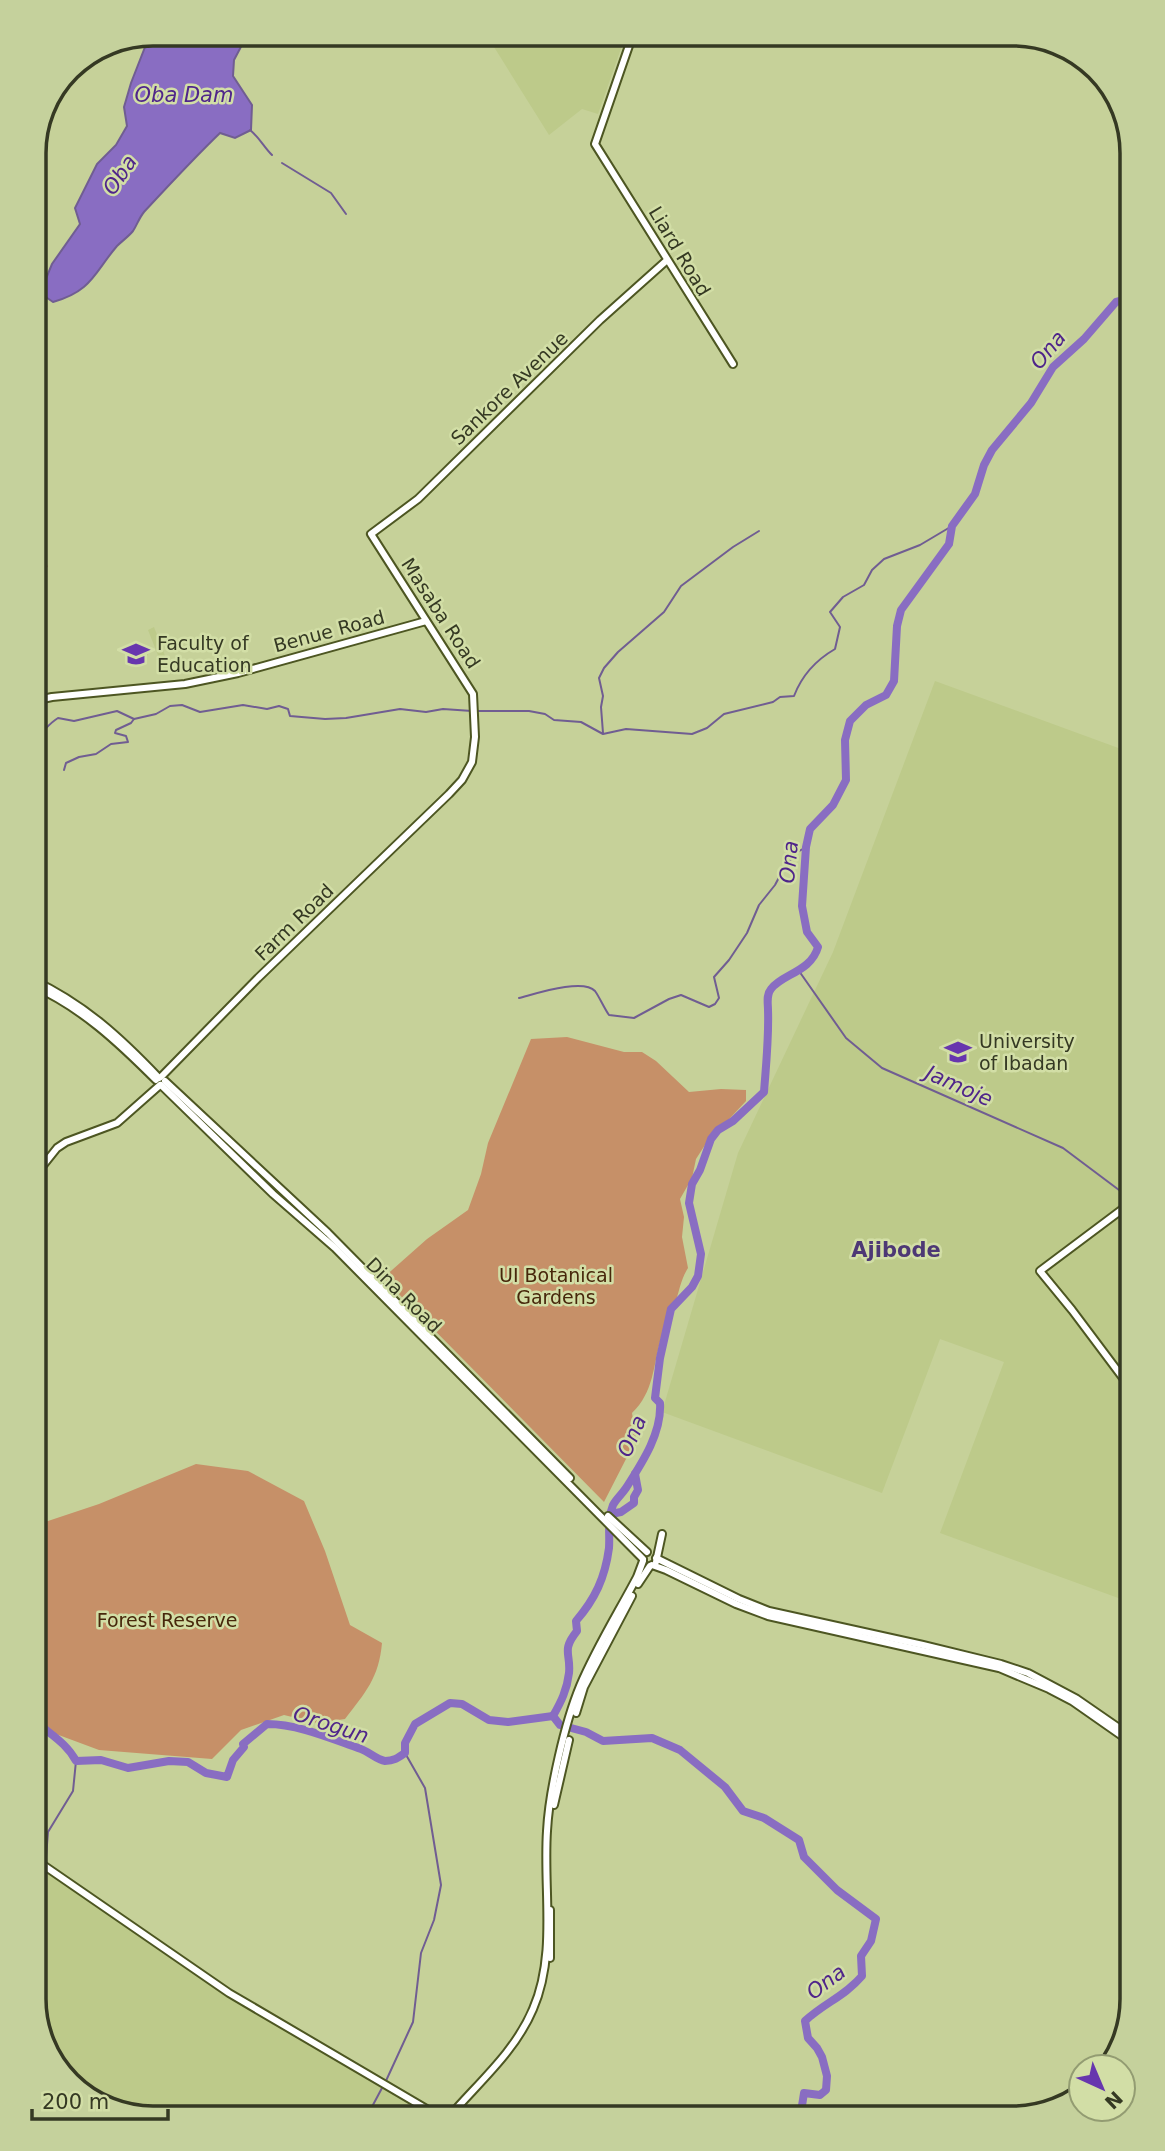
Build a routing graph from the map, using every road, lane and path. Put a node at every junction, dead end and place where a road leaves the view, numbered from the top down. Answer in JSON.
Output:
{"nodes":[{"id":1,"x":629,"y":46,"type":"edge"},
{"id":2,"x":666,"y":261,"type":"junction"},
{"id":3,"x":733,"y":363,"type":"dead end"},
{"id":4,"x":371,"y":534,"type":"joint"},
{"id":5,"x":426,"y":621,"type":"junction"},
{"id":6,"x":46,"y":698,"type":"edge"},
{"id":7,"x":473,"y":754,"type":"joint"},
{"id":8,"x":46,"y":986,"type":"edge"},
{"id":9,"x":46,"y":992,"type":"edge"},
{"id":10,"x":160,"y":1081,"type":"junction"},
{"id":11,"x":46,"y":1162,"type":"edge"},
{"id":12,"x":1120,"y":1211,"type":"edge"},
{"id":13,"x":1120,"y":1374,"type":"edge"},
{"id":14,"x":649,"y":1556,"type":"junction"},
{"id":15,"x":651,"y":1566,"type":"junction"},
{"id":16,"x":573,"y":1715,"type":"junction"},
{"id":17,"x":1120,"y":1729,"type":"edge"},
{"id":18,"x":1120,"y":1734,"type":"edge"},
{"id":19,"x":46,"y":1867,"type":"edge"},
{"id":20,"x":420,"y":2105,"type":"edge"},
{"id":21,"x":463,"y":2105,"type":"edge"}],
"edges":[{"from":1,"to":2,"type":"street","name":"Liard Road"},
{"from":2,"to":3,"type":"street","name":"Liard Road"},
{"from":2,"to":4,"type":"street","name":"Sankore Avenue"},
{"from":4,"to":5,"type":"street","name":"Masaba Road"},
{"from":5,"to":6,"type":"street","name":"Benue Road"},
{"from":5,"to":7,"type":"street","name":"Masaba Road"},
{"from":7,"to":10,"type":"street","name":"Farm Road"},
{"from":8,"to":10,"type":"street"},
{"from":9,"to":10,"type":"street"},
{"from":10,"to":11,"type":"street"},
{"from":10,"to":14,"type":"street","name":"Dina Road"},
{"from":12,"to":13,"type":"street"},
{"from":14,"to":15,"type":"street"},
{"from":14,"to":16,"type":"street"},
{"from":14,"to":17,"type":"street"},
{"from":15,"to":16,"type":"street"},
{"from":15,"to":18,"type":"street"},
{"from":16,"to":21,"type":"street"},
{"from":19,"to":20,"type":"street"}]}
